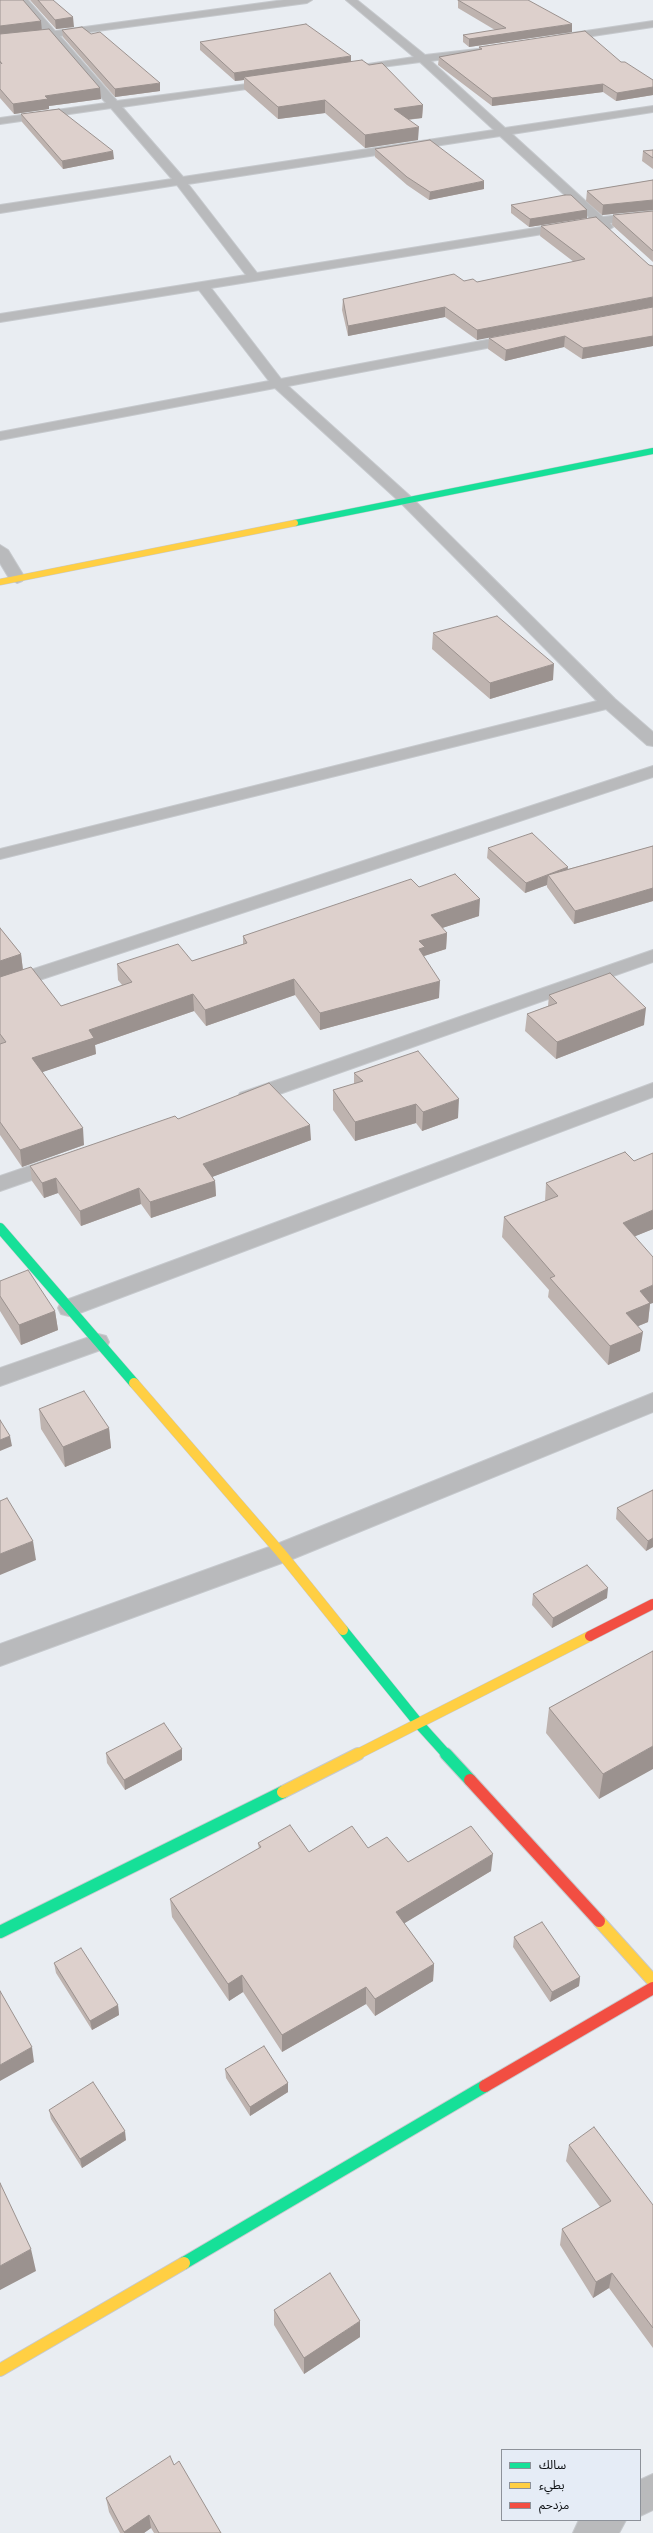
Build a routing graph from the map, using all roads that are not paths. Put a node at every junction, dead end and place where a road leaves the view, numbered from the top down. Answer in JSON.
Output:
{"nodes":[{"id":1,"x":23,"y":0,"type":"edge"},
{"id":2,"x":307,"y":0,"type":"edge"},
{"id":3,"x":351,"y":0,"type":"edge"},
{"id":4,"x":653,"y":24,"type":"edge"},
{"id":5,"x":53,"y":33,"type":"junction"},
{"id":6,"x":546,"y":40,"type":"edge"},
{"id":7,"x":0,"y":41,"type":"edge"},
{"id":8,"x":492,"y":48,"type":"edge"},
{"id":9,"x":423,"y":59,"type":"junction"},
{"id":10,"x":341,"y":72,"type":"edge"},
{"id":11,"x":288,"y":80,"type":"edge"},
{"id":12,"x":114,"y":105,"type":"junction"},
{"id":13,"x":653,"y":109,"type":"edge"},
{"id":14,"x":0,"y":121,"type":"edge"},
{"id":15,"x":503,"y":131,"type":"junction"},
{"id":16,"x":181,"y":182,"type":"junction"},
{"id":17,"x":0,"y":209,"type":"edge"},
{"id":18,"x":653,"y":214,"type":"edge"},
{"id":19,"x":600,"y":221,"type":"junction"},
{"id":20,"x":616,"y":236,"type":"edge"},
{"id":21,"x":254,"y":277,"type":"junction"},
{"id":22,"x":203,"y":286,"type":"junction"},
{"id":23,"x":0,"y":318,"type":"edge"},
{"id":24,"x":528,"y":336,"type":"edge"},
{"id":25,"x":277,"y":383,"type":"junction"},
{"id":26,"x":0,"y":436,"type":"edge"},
{"id":27,"x":653,"y":451,"type":"edge"},
{"id":28,"x":406,"y":500,"type":"junction"},
{"id":29,"x":0,"y":550,"type":"edge"},
{"id":30,"x":17,"y":578,"type":"junction"},
{"id":31,"x":0,"y":582,"type":"edge"},
{"id":32,"x":610,"y":703,"type":"junction"},
{"id":33,"x":653,"y":740,"type":"edge"},
{"id":34,"x":653,"y":771,"type":"edge"},
{"id":35,"x":0,"y":854,"type":"edge"},
{"id":36,"x":653,"y":956,"type":"edge"},
{"id":37,"x":0,"y":987,"type":"edge"},
{"id":38,"x":653,"y":1090,"type":"edge"},
{"id":39,"x":233,"y":1102,"type":"edge"},
{"id":40,"x":75,"y":1158,"type":"edge"},
{"id":41,"x":0,"y":1184,"type":"edge"},
{"id":42,"x":0,"y":1228,"type":"edge"},
{"id":43,"x":69,"y":1308,"type":"junction"},
{"id":44,"x":98,"y":1342,"type":"junction"},
{"id":45,"x":0,"y":1377,"type":"edge"},
{"id":46,"x":653,"y":1402,"type":"edge"},
{"id":47,"x":281,"y":1553,"type":"junction"},
{"id":48,"x":653,"y":1604,"type":"edge"},
{"id":49,"x":0,"y":1655,"type":"edge"},
{"id":50,"x":419,"y":1724,"type":"junction"},
{"id":51,"x":0,"y":1932,"type":"edge"},
{"id":52,"x":653,"y":1980,"type":"edge"},
{"id":53,"x":653,"y":1988,"type":"edge"},
{"id":54,"x":0,"y":2370,"type":"edge"},
{"id":55,"x":653,"y":2491,"type":"edge"},
{"id":56,"x":641,"y":2498,"type":"edge"},
{"id":57,"x":608,"y":2521,"type":"edge"},
{"id":58,"x":590,"y":2533,"type":"edge"}],
"edges":[{"from":1,"to":5,"type":"street"},
{"from":2,"to":5,"type":"street"},
{"from":3,"to":9,"type":"street"},
{"from":4,"to":6,"type":"street"},
{"from":5,"to":7,"type":"street"},
{"from":5,"to":12,"type":"street"},
{"from":8,"to":9,"type":"street"},
{"from":9,"to":10,"type":"street"},
{"from":9,"to":15,"type":"street"},
{"from":11,"to":12,"type":"street"},
{"from":12,"to":14,"type":"street"},
{"from":12,"to":16,"type":"street"},
{"from":13,"to":15,"type":"street"},
{"from":15,"to":16,"type":"street"},
{"from":15,"to":19,"type":"street"},
{"from":16,"to":17,"type":"street"},
{"from":16,"to":21,"type":"street"},
{"from":18,"to":19,"type":"street"},
{"from":19,"to":20,"type":"street"},
{"from":19,"to":21,"type":"street"},
{"from":21,"to":22,"type":"street"},
{"from":22,"to":23,"type":"street"},
{"from":22,"to":25,"type":"street"},
{"from":24,"to":25,"type":"street"},
{"from":25,"to":26,"type":"street"},
{"from":25,"to":28,"type":"street"},
{"from":27,"to":28,"type":"street"},
{"from":28,"to":30,"type":"street"},
{"from":28,"to":32,"type":"street"},
{"from":29,"to":30,"type":"street"},
{"from":30,"to":31,"type":"street"},
{"from":32,"to":33,"type":"street"},
{"from":32,"to":35,"type":"street"},
{"from":34,"to":37,"type":"street"},
{"from":36,"to":39,"type":"street"},
{"from":38,"to":43,"type":"street"},
{"from":40,"to":41,"type":"street"},
{"from":42,"to":43,"type":"street"},
{"from":43,"to":44,"type":"street"},
{"from":44,"to":45,"type":"street"},
{"from":44,"to":47,"type":"street"},
{"from":46,"to":47,"type":"street"},
{"from":47,"to":49,"type":"street"},
{"from":47,"to":50,"type":"street"},
{"from":48,"to":50,"type":"street"},
{"from":50,"to":51,"type":"street"},
{"from":50,"to":52,"type":"street"},
{"from":53,"to":54,"type":"street"},
{"from":55,"to":56,"type":"street"},
{"from":57,"to":58,"type":"street"}]}
